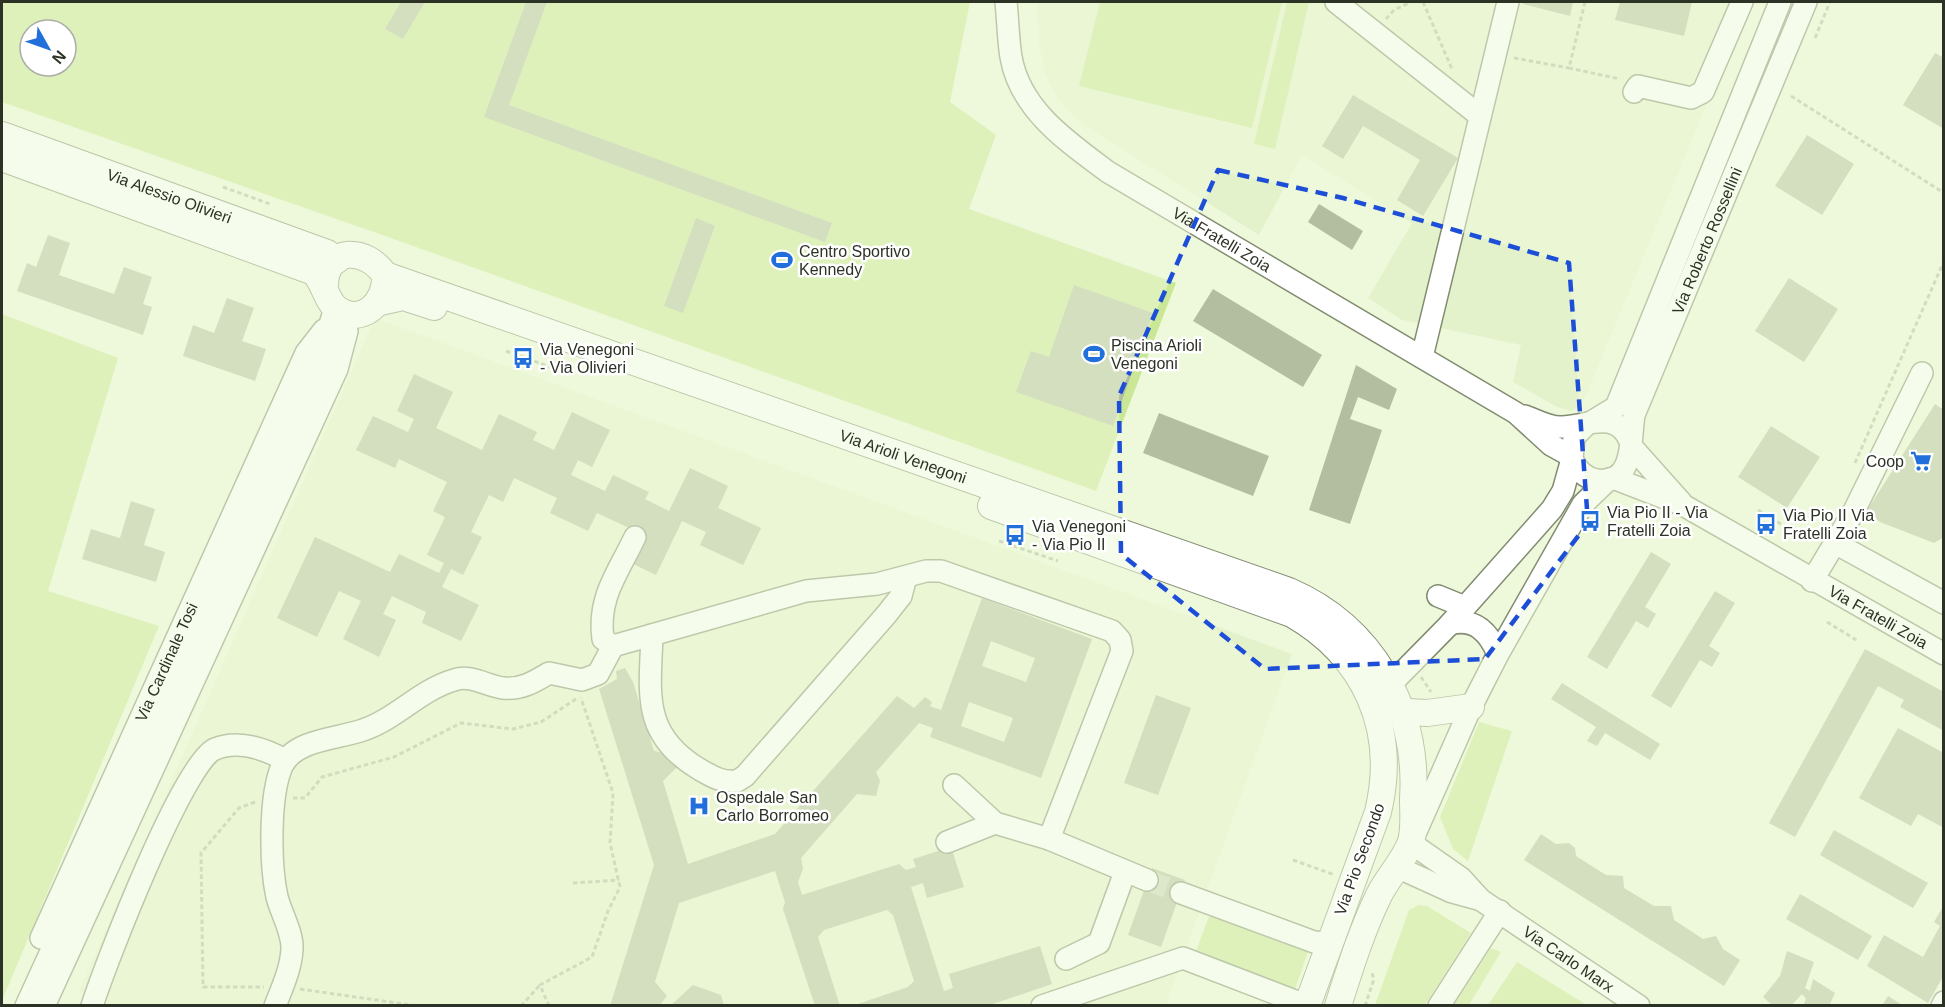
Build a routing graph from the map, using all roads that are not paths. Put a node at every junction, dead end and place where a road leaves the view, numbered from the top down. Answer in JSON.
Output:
{"nodes":[{"id":1,"x":1006,"y":2,"type":"edge"},
{"id":2,"x":1336,"y":2,"type":"edge"},
{"id":3,"x":1508,"y":2,"type":"edge"},
{"id":4,"x":1742,"y":2,"type":"edge"},
{"id":5,"x":1780,"y":2,"type":"edge"},
{"id":6,"x":1806,"y":2,"type":"edge"},
{"id":7,"x":1634,"y":92,"type":"road end"},
{"id":8,"x":1480,"y":116,"type":"junction"},
{"id":9,"x":2,"y":135,"type":"edge"},
{"id":10,"x":2,"y":158,"type":"edge"},
{"id":11,"x":337,"y":260,"type":"junction"},
{"id":12,"x":385,"y":275,"type":"junction"},
{"id":13,"x":325,"y":284,"type":"junction"},
{"id":14,"x":380,"y":302,"type":"junction"},
{"id":15,"x":1652,"y":312,"type":"junction"},
{"id":16,"x":342,"y":319,"type":"junction"},
{"id":17,"x":1674,"y":320,"type":"junction"},
{"id":18,"x":1422,"y":357,"type":"junction"},
{"id":19,"x":1922,"y":373,"type":"dead end"},
{"id":20,"x":293,"y":403,"type":"junction"},
{"id":21,"x":1516,"y":413,"type":"junction"},
{"id":22,"x":1591,"y":422,"type":"junction"},
{"id":23,"x":1630,"y":443,"type":"junction"},
{"id":24,"x":1572,"y":458,"type":"junction"},
{"id":25,"x":1611,"y":478,"type":"junction"},
{"id":26,"x":1683,"y":505,"type":"junction"},
{"id":27,"x":634,"y":537,"type":"dead end"},
{"id":28,"x":1835,"y":543,"type":"junction"},
{"id":29,"x":906,"y":577,"type":"junction"},
{"id":30,"x":1812,"y":580,"type":"junction"},
{"id":31,"x":1438,"y":596,"type":"dead end"},
{"id":32,"x":1944,"y":603,"type":"edge"},
{"id":33,"x":1465,"y":607,"type":"junction"},
{"id":34,"x":1450,"y":624,"type":"junction"},
{"id":35,"x":190,"y":628,"type":"junction"},
{"id":36,"x":652,"y":635,"type":"junction"},
{"id":37,"x":613,"y":646,"type":"junction"},
{"id":38,"x":1498,"y":654,"type":"junction"},
{"id":39,"x":1944,"y":654,"type":"edge"},
{"id":40,"x":1389,"y":686,"type":"junction"},
{"id":41,"x":1470,"y":707,"type":"junction"},
{"id":42,"x":1374,"y":709,"type":"junction"},
{"id":43,"x":1404,"y":714,"type":"junction"},
{"id":44,"x":285,"y":760,"type":"junction"},
{"id":45,"x":954,"y":785,"type":"dead end"},
{"id":46,"x":995,"y":823,"type":"junction"},
{"id":47,"x":1368,"y":837,"type":"junction"},
{"id":48,"x":947,"y":842,"type":"dead end"},
{"id":49,"x":1411,"y":843,"type":"junction"},
{"id":50,"x":1043,"y":844,"type":"junction"},
{"id":51,"x":1397,"y":867,"type":"junction"},
{"id":52,"x":1125,"y":872,"type":"junction"},
{"id":53,"x":1147,"y":880,"type":"tunnel mouth"},
{"id":54,"x":1181,"y":893,"type":"tunnel mouth"},
{"id":55,"x":1481,"y":900,"type":"junction"},
{"id":56,"x":1500,"y":911,"type":"junction"},
{"id":57,"x":1328,"y":943,"type":"junction"},
{"id":58,"x":1356,"y":951,"type":"junction"},
{"id":59,"x":1066,"y":959,"type":"dead end"},
{"id":60,"x":279,"y":996,"type":"edge"},
{"id":61,"x":1309,"y":1004,"type":"edge"},
{"id":62,"x":11,"y":1005,"type":"edge"},
{"id":63,"x":26,"y":1005,"type":"edge"},
{"id":64,"x":44,"y":1005,"type":"edge"},
{"id":65,"x":92,"y":1005,"type":"edge"},
{"id":66,"x":1042,"y":1005,"type":"edge"},
{"id":67,"x":1338,"y":1005,"type":"edge"},
{"id":68,"x":1439,"y":1005,"type":"edge"},
{"id":69,"x":1639,"y":1005,"type":"edge"}],
"edges":[{"from":1,"to":18,"type":"street","name":"Via Fratelli Zoia"},
{"from":2,"to":8,"type":"street"},
{"from":3,"to":8,"type":"street"},
{"from":4,"to":7,"type":"street"},
{"from":5,"to":15,"type":"street","name":"Via Roberto Rossellini"},
{"from":6,"to":17,"type":"street","name":"Via Roberto Rossellini"},
{"from":8,"to":18,"type":"street"},
{"from":9,"to":11,"type":"main road","name":"Via Alessio Olivieri"},
{"from":10,"to":13,"type":"main road","name":"Via Alessio Olivieri"},
{"from":11,"to":12,"type":"main road"},
{"from":11,"to":13,"type":"main road"},
{"from":12,"to":14,"type":"main road"},
{"from":12,"to":40,"type":"main road","name":"Via Arioli Venegoni"},
{"from":13,"to":16,"type":"main road"},
{"from":14,"to":16,"type":"main road"},
{"from":14,"to":42,"type":"main road","name":"Via Arioli Venegoni"},
{"from":15,"to":17,"type":"street"},
{"from":15,"to":22,"type":"street","name":"Via Roberto Rossellini"},
{"from":16,"to":20,"type":"street","name":"Via Cardinale Tosi"},
{"from":16,"to":20,"type":"street","name":"Via Cardinale Tosi"},
{"from":16,"to":64,"type":"street","name":"Via Cardinale Tosi"},
{"from":17,"to":23,"type":"street","name":"Via Roberto Rossellini"},
{"from":18,"to":21,"type":"street","name":"Via Fratelli Zoia"},
{"from":19,"to":28,"type":"street","name":"Via Fratelli Zoia"},
{"from":20,"to":35,"type":"street","name":"Via Cardinale Tosi"},
{"from":21,"to":22,"type":"street","name":"Via Fratelli Zoia"},
{"from":21,"to":24,"type":"street","name":"Via Fratelli Zoia"},
{"from":22,"to":23,"type":"street","name":"Via Fratelli Zoia"},
{"from":22,"to":24,"type":"street","name":"Via Roberto Rossellini"},
{"from":23,"to":25,"type":"street","name":"Via Roberto Rossellini"},
{"from":23,"to":26,"type":"street","name":"Via Fratelli Zoia"},
{"from":24,"to":25,"type":"street","name":"Via Fratelli Zoia"},
{"from":24,"to":33,"type":"street","name":"Via Roberto Rossellini"},
{"from":25,"to":26,"type":"street","name":"Via Fratelli Zoia"},
{"from":25,"to":38,"type":"street","name":"Via Roberto Rossellini"},
{"from":26,"to":30,"type":"street","name":"Via Fratelli Zoia"},
{"from":27,"to":37,"type":"street"},
{"from":28,"to":30,"type":"street","name":"Via Fratelli Zoia"},
{"from":28,"to":32,"type":"street"},
{"from":29,"to":36,"type":"street"},
{"from":29,"to":36,"type":"street"},
{"from":29,"to":50,"type":"street"},
{"from":30,"to":39,"type":"street","name":"Via Fratelli Zoia"},
{"from":31,"to":33,"type":"street"},
{"from":33,"to":34,"type":"street","name":"Via Roberto Rossellini"},
{"from":34,"to":38,"type":"street"},
{"from":34,"to":40,"type":"street","name":"Via Roberto Rossellini"},
{"from":35,"to":62,"type":"street","name":"Via Cardinale Tosi"},
{"from":35,"to":63,"type":"street","name":"Via Cardinale Tosi"},
{"from":36,"to":37,"type":"street"},
{"from":37,"to":44,"type":"street"},
{"from":38,"to":41,"type":"street","name":"Via Roberto Rossellini"},
{"from":40,"to":42,"type":"main road"},
{"from":40,"to":43,"type":"main road","name":"Via Pio Secondo"},
{"from":41,"to":43,"type":"main road"},
{"from":41,"to":49,"type":"street","name":"Via Pio Secondo"},
{"from":42,"to":43,"type":"main road"},
{"from":42,"to":47,"type":"main road","name":"Via Pio Secondo"},
{"from":43,"to":49,"type":"main road","name":"Via Pio Secondo"},
{"from":44,"to":60,"type":"street"},
{"from":44,"to":65,"type":"street"},
{"from":45,"to":46,"type":"street"},
{"from":46,"to":48,"type":"street"},
{"from":46,"to":50,"type":"street"},
{"from":47,"to":49,"type":"main road","name":"Via Carlo Marx"},
{"from":47,"to":51,"type":"main road","name":"Via Carlo Marx"},
{"from":47,"to":57,"type":"main road","name":"Via Pio Secondo"},
{"from":49,"to":51,"type":"main road","name":"Via Pio Secondo"},
{"from":49,"to":55,"type":"street","name":"Via Carlo Marx"},
{"from":50,"to":52,"type":"street"},
{"from":51,"to":55,"type":"street","name":"Via Carlo Marx"},
{"from":51,"to":58,"type":"main road","name":"Via Pio Secondo"},
{"from":52,"to":53,"type":"street"},
{"from":52,"to":59,"type":"street"},
{"from":54,"to":57,"type":"street"},
{"from":55,"to":56,"type":"street","name":"Via Carlo Marx"},
{"from":56,"to":68,"type":"street"},
{"from":56,"to":69,"type":"street","name":"Via Carlo Marx"},
{"from":57,"to":58,"type":"main road"},
{"from":57,"to":61,"type":"main road","name":"Via Pio Secondo"},
{"from":58,"to":67,"type":"main road","name":"Via Pio Secondo"},
{"from":61,"to":66,"type":"street"}]}
